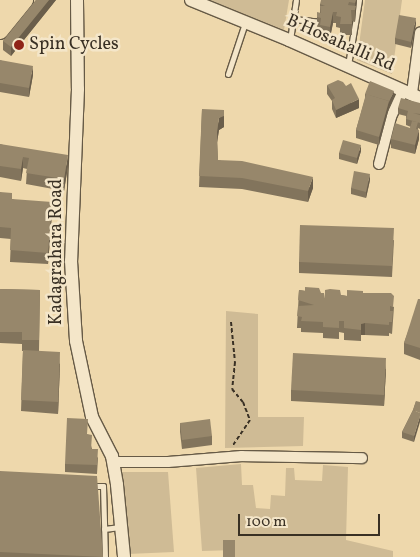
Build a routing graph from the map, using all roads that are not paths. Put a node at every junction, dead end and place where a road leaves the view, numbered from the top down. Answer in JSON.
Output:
{"nodes":[{"id":1,"x":9,"y":0,"type":"edge"},
{"id":2,"x":25,"y":0,"type":"edge"},
{"id":3,"x":77,"y":0,"type":"edge"},
{"id":4,"x":191,"y":0,"type":"edge"},
{"id":5,"x":296,"y":0,"type":"edge"},
{"id":6,"x":359,"y":0,"type":"edge"},
{"id":7,"x":0,"y":11,"type":"edge"},
{"id":8,"x":293,"y":19,"type":"junction"},
{"id":9,"x":328,"y":22,"type":"edge"},
{"id":10,"x":245,"y":23,"type":"junction"},
{"id":11,"x":346,"y":24,"type":"edge"},
{"id":12,"x":355,"y":25,"type":"junction"},
{"id":13,"x":0,"y":31,"type":"edge"},
{"id":14,"x":420,"y":32,"type":"edge"},
{"id":15,"x":290,"y":40,"type":"junction"},
{"id":16,"x":348,"y":65,"type":"junction"},
{"id":17,"x":228,"y":74,"type":"dead end"},
{"id":18,"x":411,"y":94,"type":"edge"},
{"id":19,"x":378,"y":164,"type":"dead end"},
{"id":20,"x":362,"y":458,"type":"dead end"},
{"id":21,"x":113,"y":462,"type":"junction"},
{"id":22,"x":83,"y":485,"type":"edge"},
{"id":23,"x":120,"y":527,"type":"junction"},
{"id":24,"x":104,"y":529,"type":"junction"},
{"id":25,"x":105,"y":557,"type":"edge"},
{"id":26,"x":124,"y":557,"type":"edge"}],
"edges":[{"from":1,"to":7,"type":"main road"},
{"from":2,"to":13,"type":"main road"},
{"from":3,"to":21,"type":"street","name":"Kadagrahara Road"},
{"from":4,"to":10,"type":"street","name":"B Hosahalli Rd"},
{"from":5,"to":8,"type":"lane"},
{"from":6,"to":12,"type":"lane"},
{"from":8,"to":9,"type":"lane"},
{"from":8,"to":15,"type":"lane"},
{"from":10,"to":15,"type":"street","name":"B Hosahalli Rd"},
{"from":10,"to":17,"type":"lane"},
{"from":11,"to":12,"type":"lane"},
{"from":12,"to":16,"type":"lane"},
{"from":14,"to":18,"type":"street"},
{"from":15,"to":16,"type":"street","name":"B Hosahalli Rd"},
{"from":16,"to":18,"type":"street","name":"B Hosahalli Rd"},
{"from":18,"to":19,"type":"street"},
{"from":20,"to":21,"type":"street"},
{"from":21,"to":23,"type":"street","name":"Kadagrahara Road"},
{"from":22,"to":24,"type":"lane"},
{"from":23,"to":24,"type":"lane"},
{"from":23,"to":26,"type":"street","name":"Kadagrahara Road"},
{"from":24,"to":25,"type":"lane"}]}
